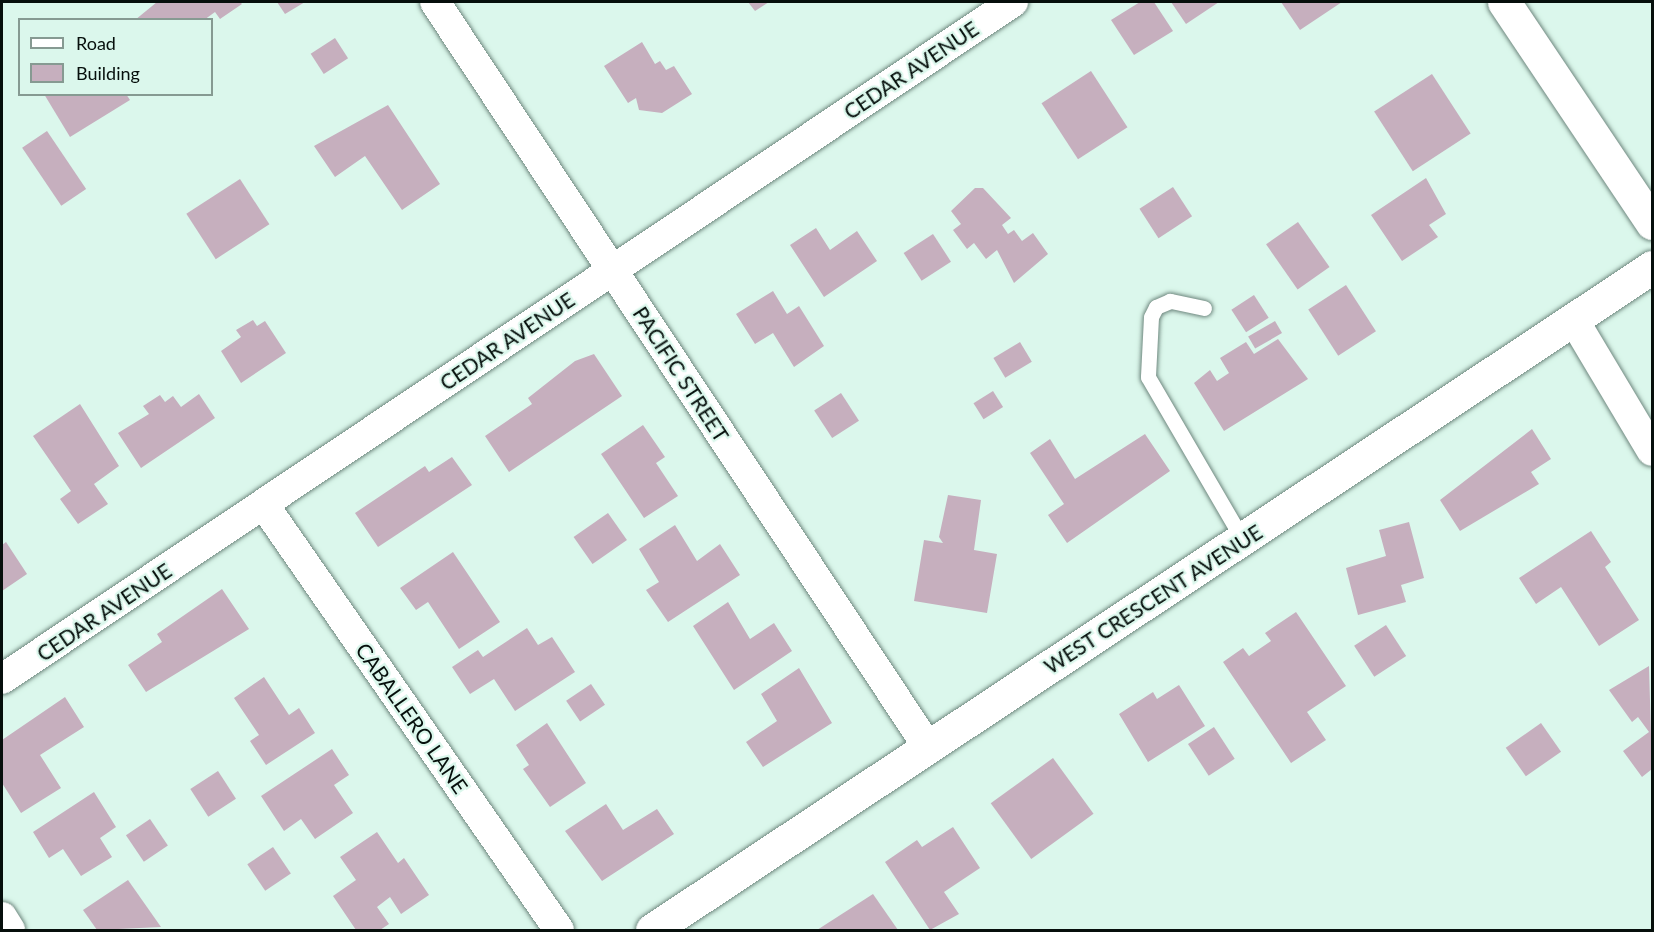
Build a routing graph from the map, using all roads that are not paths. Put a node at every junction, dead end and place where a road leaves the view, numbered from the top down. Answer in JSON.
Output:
{"nodes":[{"id":1,"x":435,"y":2,"type":"edge"},
{"id":2,"x":1013,"y":2,"type":"edge"},
{"id":3,"x":1504,"y":2,"type":"edge"},
{"id":4,"x":1653,"y":223,"type":"edge"},
{"id":5,"x":1653,"y":267,"type":"edge"},
{"id":6,"x":612,"y":270,"type":"junction"},
{"id":7,"x":1204,"y":308,"type":"dead end"},
{"id":8,"x":1575,"y":322,"type":"junction"},
{"id":9,"x":1653,"y":451,"type":"edge"},
{"id":10,"x":264,"y":505,"type":"junction"},
{"id":11,"x":1243,"y":540,"type":"junction"},
{"id":12,"x":2,"y":680,"type":"edge"},
{"id":13,"x":928,"y":747,"type":"junction"},
{"id":14,"x":2,"y":917,"type":"edge"},
{"id":15,"x":10,"y":930,"type":"edge"},
{"id":16,"x":559,"y":930,"type":"edge"},
{"id":17,"x":652,"y":930,"type":"edge"}],
"edges":[{"from":1,"to":6,"type":"street","name":"PACIFIC STREET"},
{"from":2,"to":6,"type":"street","name":"CEDAR AVENUE"},
{"from":3,"to":4,"type":"street"},
{"from":5,"to":8,"type":"street","name":"WEST CRESCENT AVENUE"},
{"from":6,"to":10,"type":"street","name":"CEDAR AVENUE"},
{"from":6,"to":13,"type":"street","name":"PACIFIC STREET"},
{"from":7,"to":11,"type":"lane"},
{"from":8,"to":9,"type":"street"},
{"from":8,"to":11,"type":"street","name":"WEST CRESCENT AVENUE"},
{"from":10,"to":12,"type":"street","name":"CEDAR AVENUE"},
{"from":10,"to":16,"type":"street","name":"CABALLERO LANE"},
{"from":11,"to":13,"type":"street","name":"WEST CRESCENT AVENUE"},
{"from":13,"to":17,"type":"street","name":"WEST CRESCENT AVENUE"},
{"from":14,"to":15,"type":"street"}]}
